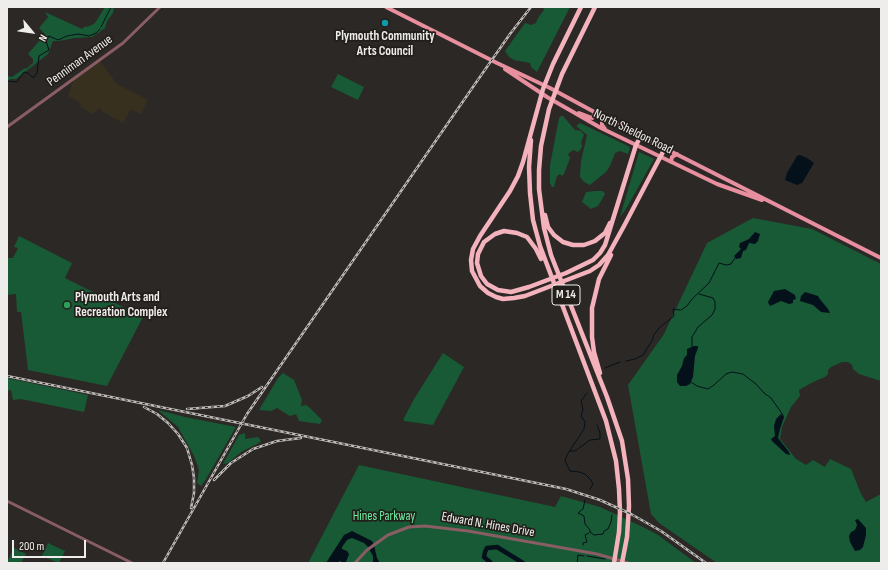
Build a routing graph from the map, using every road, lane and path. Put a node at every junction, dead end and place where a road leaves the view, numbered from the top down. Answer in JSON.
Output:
{"nodes":[{"id":1,"x":160,"y":7,"type":"edge"},
{"id":2,"x":386,"y":7,"type":"edge"},
{"id":3,"x":581,"y":7,"type":"edge"},
{"id":4,"x":595,"y":7,"type":"edge"},
{"id":5,"x":496,"y":63,"type":"junction"},
{"id":6,"x":567,"y":97,"type":"junction"},
{"id":7,"x":560,"y":105,"type":"junction"},
{"id":8,"x":566,"y":109,"type":"junction"},
{"id":9,"x":595,"y":112,"type":"junction"},
{"id":10,"x":534,"y":119,"type":"junction"},
{"id":11,"x":611,"y":121,"type":"junction"},
{"id":12,"x":7,"y":127,"type":"edge"},
{"id":13,"x":607,"y":131,"type":"junction"},
{"id":14,"x":641,"y":136,"type":"junction"},
{"id":15,"x":636,"y":145,"type":"junction"},
{"id":16,"x":665,"y":148,"type":"junction"},
{"id":17,"x":677,"y":154,"type":"junction"},
{"id":18,"x":660,"y":157,"type":"junction"},
{"id":19,"x":671,"y":162,"type":"junction"},
{"id":20,"x":709,"y":170,"type":"junction"},
{"id":21,"x":706,"y":179,"type":"junction"},
{"id":22,"x":539,"y":189,"type":"junction"},
{"id":23,"x":620,"y":200,"type":"junction"},
{"id":24,"x":768,"y":202,"type":"junction"},
{"id":25,"x":624,"y":226,"type":"junction"},
{"id":26,"x":881,"y":258,"type":"edge"},
{"id":27,"x":557,"y":294,"type":"junction"},
{"id":28,"x":607,"y":397,"type":"junction"},
{"id":29,"x":7,"y":501,"type":"edge"},
{"id":30,"x":132,"y":563,"type":"edge"},
{"id":31,"x":355,"y":563,"type":"edge"},
{"id":32,"x":614,"y":563,"type":"edge"},
{"id":33,"x":622,"y":563,"type":"edge"},
{"id":34,"x":628,"y":563,"type":"edge"}],
"edges":[{"from":1,"to":12,"type":"street","name":"Penniman Avenue"},
{"from":2,"to":5,"type":"main road","name":"North Sheldon Road"},
{"from":3,"to":10,"type":"highway","number":"M 14"},
{"from":4,"to":22,"type":"highway","number":"M 14"},
{"from":5,"to":6,"type":"main road","name":"North Sheldon Road"},
{"from":5,"to":7,"type":"main road","name":"North Sheldon Road"},
{"from":6,"to":7,"type":"main road"},
{"from":6,"to":9,"type":"main road","name":"North Sheldon Road"},
{"from":7,"to":8,"type":"main road","name":"North Sheldon Road"},
{"from":8,"to":9,"type":"main road"},
{"from":8,"to":13,"type":"main road","name":"North Sheldon Road"},
{"from":9,"to":11,"type":"main road","name":"North Sheldon Road"},
{"from":10,"to":25,"type":"highway"},
{"from":10,"to":27,"type":"highway","number":"M 14"},
{"from":11,"to":13,"type":"main road"},
{"from":11,"to":14,"type":"main road","name":"North Sheldon Road"},
{"from":13,"to":15,"type":"main road","name":"North Sheldon Road"},
{"from":14,"to":15,"type":"highway"},
{"from":14,"to":16,"type":"main road","name":"North Sheldon Road"},
{"from":15,"to":18,"type":"main road","name":"North Sheldon Road"},
{"from":15,"to":23,"type":"highway"},
{"from":16,"to":17,"type":"main road","name":"North Sheldon Road"},
{"from":16,"to":18,"type":"highway"},
{"from":17,"to":19,"type":"main road"},
{"from":17,"to":20,"type":"main road","name":"North Sheldon Road"},
{"from":18,"to":19,"type":"main road","name":"North Sheldon Road"},
{"from":18,"to":25,"type":"highway"},
{"from":19,"to":21,"type":"main road","name":"North Sheldon Road"},
{"from":20,"to":21,"type":"main road"},
{"from":20,"to":24,"type":"main road","name":"North Sheldon Road"},
{"from":21,"to":24,"type":"main road","name":"North Sheldon Road"},
{"from":22,"to":23,"type":"highway"},
{"from":22,"to":28,"type":"highway","number":"M 14"},
{"from":23,"to":27,"type":"highway"},
{"from":24,"to":26,"type":"main road","name":"North Sheldon Road"},
{"from":25,"to":28,"type":"highway"},
{"from":27,"to":32,"type":"highway","number":"M 14"},
{"from":28,"to":33,"type":"highway","number":"M 14"},
{"from":29,"to":30,"type":"street"},
{"from":31,"to":34,"type":"street","name":"Edward N. Hines Drive"}]}
